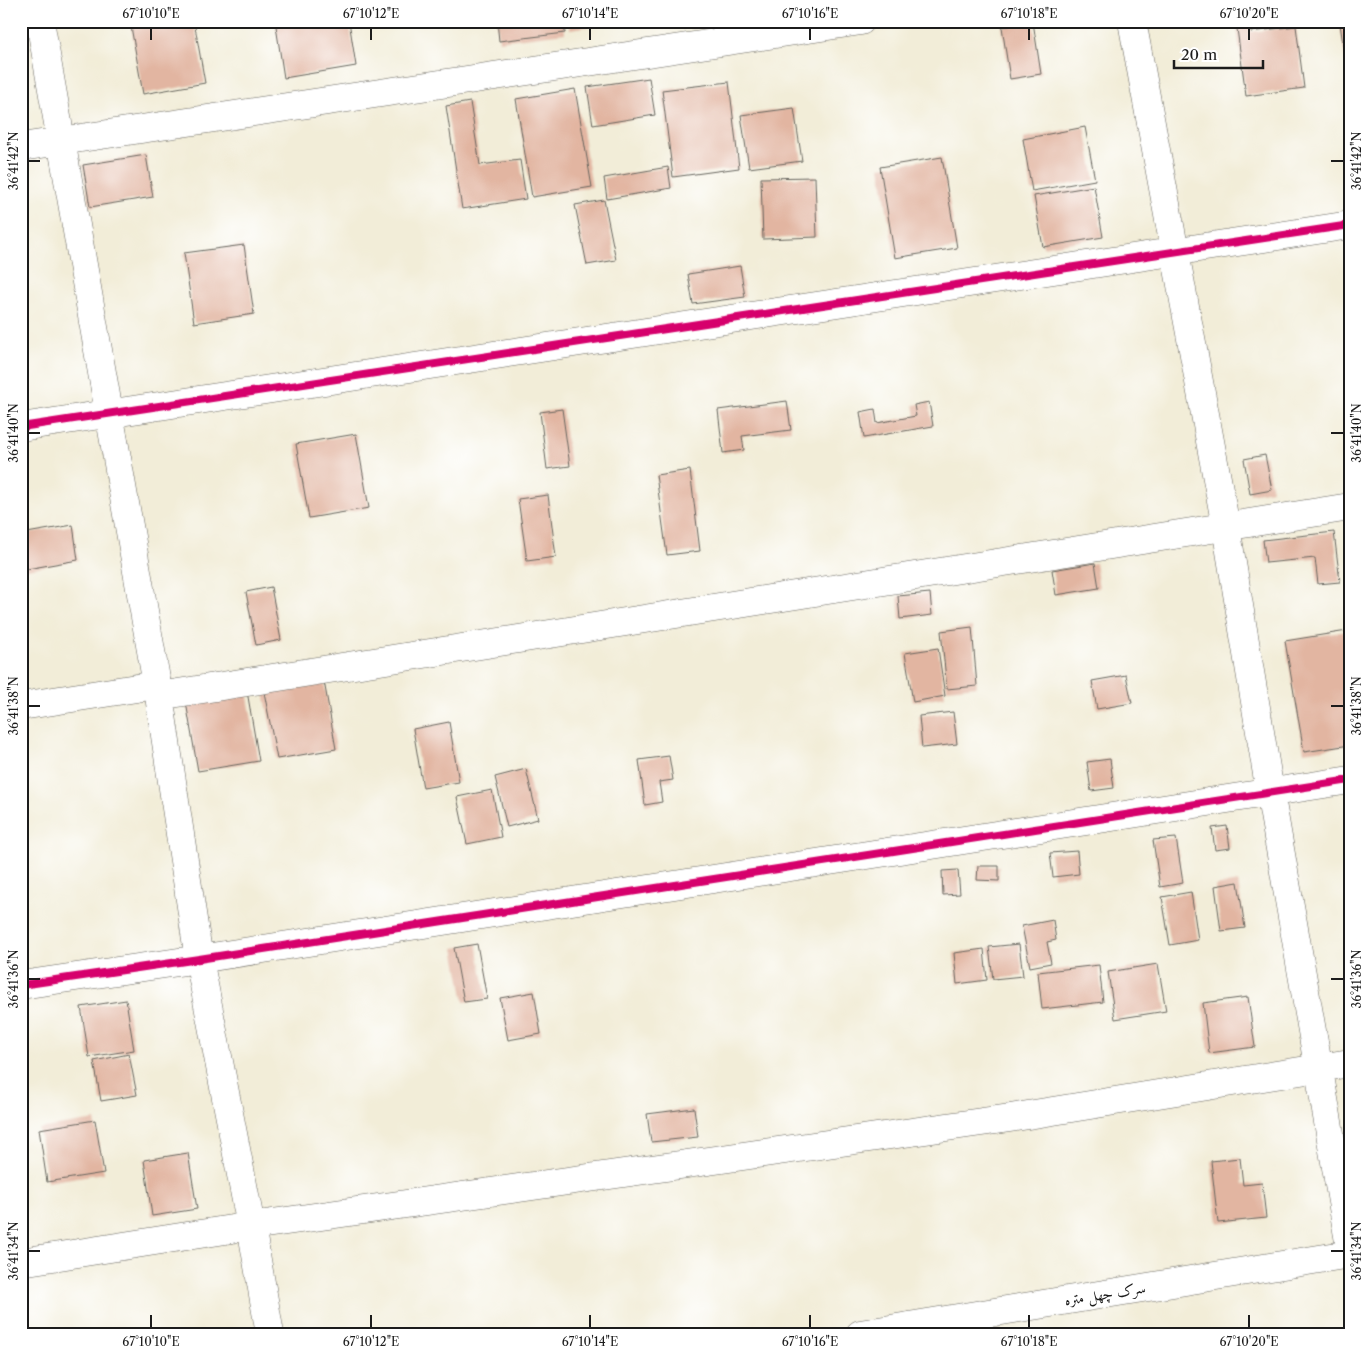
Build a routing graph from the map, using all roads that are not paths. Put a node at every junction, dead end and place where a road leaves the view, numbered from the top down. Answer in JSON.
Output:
{"nodes":[{"id":1,"x":40,"y":21,"type":"edge"},
{"id":2,"x":862,"y":21,"type":"edge"},
{"id":3,"x":1132,"y":21,"type":"edge"},
{"id":4,"x":62,"y":141,"type":"junction"},
{"id":5,"x":21,"y":148,"type":"edge"},
{"id":6,"x":1350,"y":225,"type":"edge"},
{"id":7,"x":1175,"y":252,"type":"junction"},
{"id":8,"x":109,"y":413,"type":"junction"},
{"id":9,"x":21,"y":427,"type":"edge"},
{"id":10,"x":1350,"y":507,"type":"edge"},
{"id":11,"x":1226,"y":527,"type":"junction"},
{"id":12,"x":157,"y":690,"type":"junction"},
{"id":13,"x":21,"y":706,"type":"edge"},
{"id":14,"x":1350,"y":780,"type":"edge"},
{"id":15,"x":1270,"y":792,"type":"junction"},
{"id":16,"x":199,"y":959,"type":"junction"},
{"id":17,"x":21,"y":985,"type":"edge"},
{"id":18,"x":1350,"y":1063,"type":"edge"},
{"id":19,"x":1319,"y":1069,"type":"junction"},
{"id":20,"x":251,"y":1226,"type":"junction"},
{"id":21,"x":1350,"y":1246,"type":"edge"},
{"id":22,"x":1350,"y":1254,"type":"edge"},
{"id":23,"x":21,"y":1262,"type":"edge"},
{"id":24,"x":270,"y":1334,"type":"edge"},
{"id":25,"x":860,"y":1334,"type":"edge"}],
"edges":[{"from":1,"to":4,"type":"street"},
{"from":2,"to":4,"type":"street"},
{"from":3,"to":7,"type":"street"},
{"from":4,"to":5,"type":"street"},
{"from":4,"to":8,"type":"street"},
{"from":6,"to":7,"type":"street"},
{"from":7,"to":8,"type":"street"},
{"from":7,"to":11,"type":"street"},
{"from":8,"to":9,"type":"street"},
{"from":8,"to":12,"type":"street"},
{"from":10,"to":11,"type":"street"},
{"from":11,"to":12,"type":"street"},
{"from":11,"to":15,"type":"street"},
{"from":12,"to":13,"type":"street"},
{"from":12,"to":16,"type":"street"},
{"from":14,"to":15,"type":"street"},
{"from":15,"to":16,"type":"street"},
{"from":15,"to":19,"type":"street"},
{"from":16,"to":17,"type":"street"},
{"from":16,"to":20,"type":"street"},
{"from":18,"to":19,"type":"street"},
{"from":19,"to":20,"type":"street"},
{"from":19,"to":21,"type":"street"},
{"from":20,"to":23,"type":"street"},
{"from":20,"to":24,"type":"street"},
{"from":22,"to":25,"type":"street","name":"سرک چهل متره"}]}
